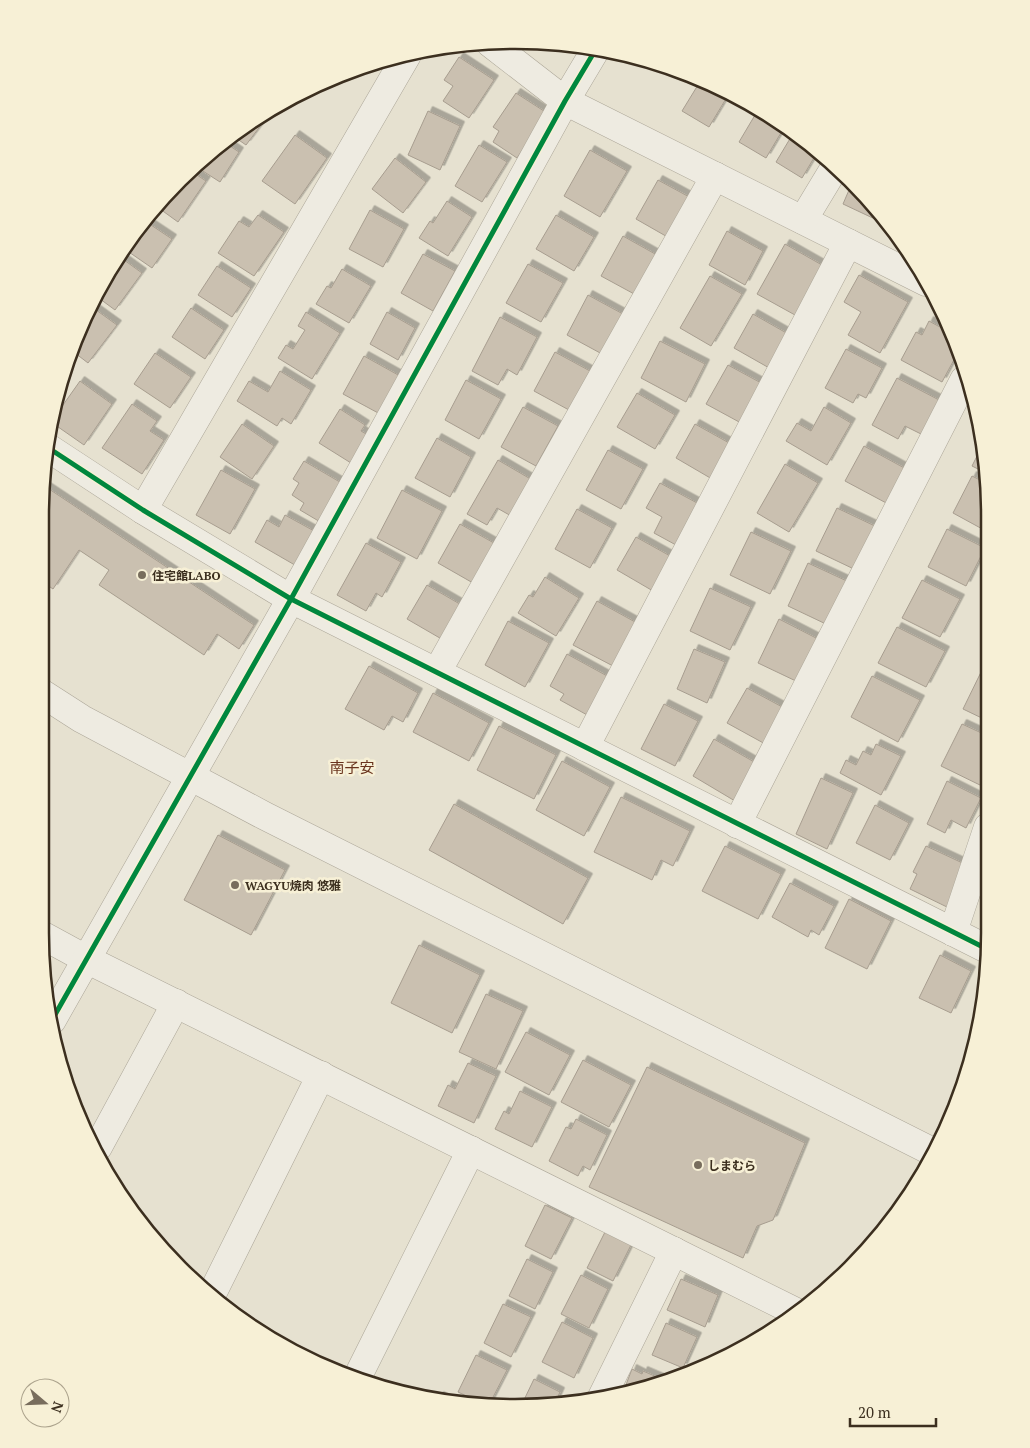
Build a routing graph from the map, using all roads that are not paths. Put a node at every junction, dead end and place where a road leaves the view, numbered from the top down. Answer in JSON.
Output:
{"nodes":[{"id":1,"x":499,"y":50,"type":"edge"},
{"id":2,"x":592,"y":56,"type":"edge"},
{"id":3,"x":402,"y":63,"type":"edge"},
{"id":4,"x":565,"y":100,"type":"junction"},
{"id":5,"x":832,"y":173,"type":"edge"},
{"id":6,"x":715,"y":176,"type":"junction"},
{"id":7,"x":803,"y":220,"type":"junction"},
{"id":8,"x":848,"y":243,"type":"junction"},
{"id":9,"x":916,"y":277,"type":"edge"},
{"id":10,"x":962,"y":384,"type":"edge"},
{"id":11,"x":53,"y":451,"type":"edge"},
{"id":12,"x":143,"y":510,"type":"junction"},
{"id":13,"x":291,"y":600,"type":"junction"},
{"id":14,"x":437,"y":672,"type":"junction"},
{"id":15,"x":49,"y":698,"type":"edge"},
{"id":16,"x":586,"y":747,"type":"junction"},
{"id":17,"x":190,"y":776,"type":"junction"},
{"id":18,"x":738,"y":824,"type":"junction"},
{"id":19,"x":981,"y":848,"type":"edge"},
{"id":20,"x":953,"y":932,"type":"junction"},
{"id":21,"x":49,"y":939,"type":"edge"},
{"id":22,"x":981,"y":946,"type":"edge"},
{"id":23,"x":86,"y":959,"type":"junction"},
{"id":24,"x":176,"y":1003,"type":"junction"},
{"id":25,"x":56,"y":1013,"type":"edge"},
{"id":26,"x":321,"y":1075,"type":"junction"},
{"id":27,"x":100,"y":1144,"type":"edge"},
{"id":28,"x":928,"y":1149,"type":"edge"},
{"id":29,"x":471,"y":1150,"type":"junction"},
{"id":30,"x":674,"y":1251,"type":"junction"},
{"id":31,"x":214,"y":1289,"type":"edge"},
{"id":32,"x":790,"y":1309,"type":"edge"},
{"id":33,"x":360,"y":1373,"type":"edge"},
{"id":34,"x":605,"y":1390,"type":"edge"}],
"edges":[{"from":1,"to":4,"type":"street"},
{"from":2,"to":4,"type":"street"},
{"from":3,"to":12,"type":"street"},
{"from":4,"to":6,"type":"street"},
{"from":4,"to":13,"type":"street"},
{"from":5,"to":7,"type":"street"},
{"from":6,"to":7,"type":"street"},
{"from":6,"to":14,"type":"street"},
{"from":7,"to":8,"type":"street"},
{"from":8,"to":9,"type":"street"},
{"from":8,"to":16,"type":"street"},
{"from":10,"to":18,"type":"street"},
{"from":11,"to":12,"type":"street"},
{"from":12,"to":13,"type":"street"},
{"from":13,"to":14,"type":"street"},
{"from":13,"to":17,"type":"street"},
{"from":14,"to":16,"type":"street"},
{"from":15,"to":17,"type":"street"},
{"from":16,"to":18,"type":"street"},
{"from":17,"to":23,"type":"street"},
{"from":17,"to":28,"type":"street"},
{"from":18,"to":20,"type":"street"},
{"from":19,"to":20,"type":"street"},
{"from":20,"to":22,"type":"street"},
{"from":21,"to":23,"type":"street"},
{"from":23,"to":24,"type":"street"},
{"from":23,"to":25,"type":"street"},
{"from":24,"to":26,"type":"street"},
{"from":24,"to":27,"type":"street"},
{"from":26,"to":29,"type":"street"},
{"from":26,"to":31,"type":"street"},
{"from":29,"to":30,"type":"street"},
{"from":29,"to":33,"type":"street"},
{"from":30,"to":32,"type":"street"},
{"from":30,"to":34,"type":"street"}]}
